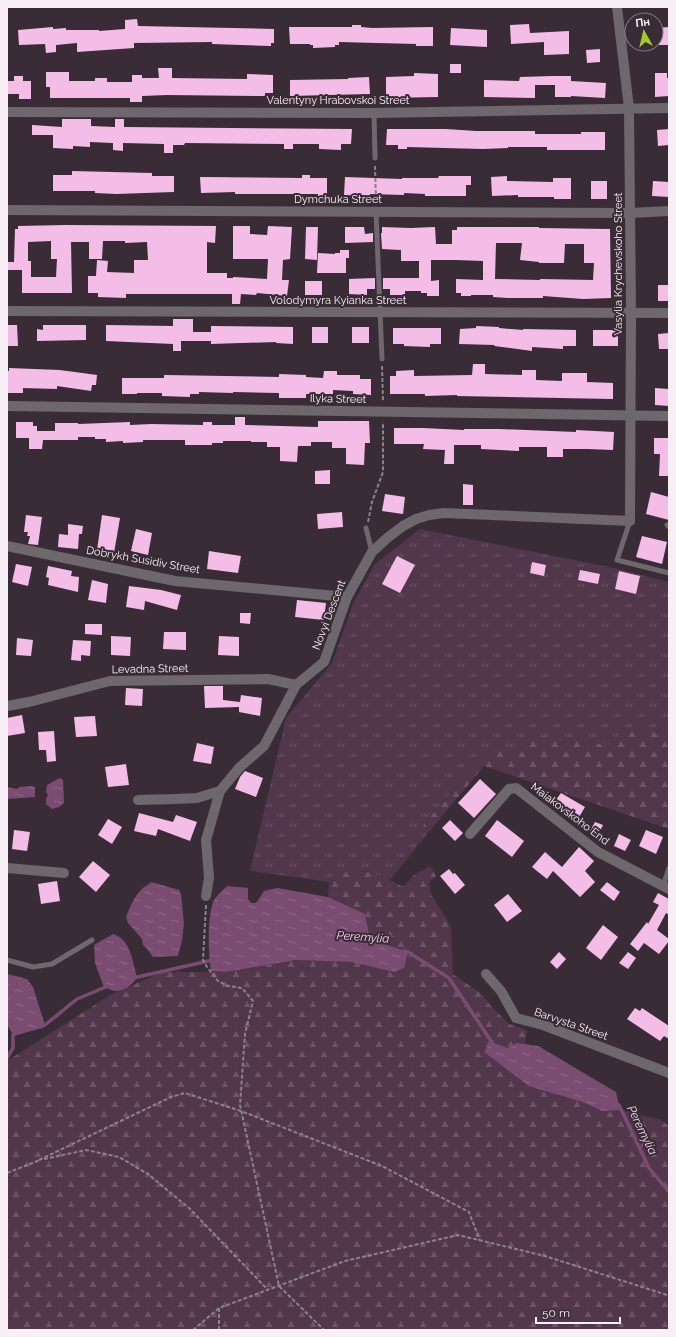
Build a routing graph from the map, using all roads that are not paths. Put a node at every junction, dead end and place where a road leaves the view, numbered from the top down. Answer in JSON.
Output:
{"nodes":[{"id":1,"x":616,"y":7,"type":"edge"},
{"id":2,"x":629,"y":108,"type":"junction"},
{"id":3,"x":669,"y":108,"type":"edge"},
{"id":4,"x":7,"y":112,"type":"edge"},
{"id":5,"x":374,"y":113,"type":"junction"},
{"id":6,"x":375,"y":158,"type":"road end"},
{"id":7,"x":7,"y":210,"type":"edge"},
{"id":8,"x":669,"y":211,"type":"edge"},
{"id":9,"x":376,"y":212,"type":"junction"},
{"id":10,"x":630,"y":213,"type":"junction"},
{"id":11,"x":7,"y":311,"type":"edge"},
{"id":12,"x":380,"y":312,"type":"junction"},
{"id":13,"x":631,"y":313,"type":"junction"},
{"id":14,"x":669,"y":313,"type":"edge"},
{"id":15,"x":382,"y":359,"type":"road end"},
{"id":16,"x":7,"y":406,"type":"edge"},
{"id":17,"x":630,"y":415,"type":"junction"},
{"id":18,"x":669,"y":416,"type":"edge"},
{"id":19,"x":630,"y":521,"type":"junction"},
{"id":20,"x":366,"y":528,"type":"road end"},
{"id":21,"x":7,"y":546,"type":"edge"},
{"id":22,"x":372,"y":552,"type":"junction"},
{"id":23,"x":669,"y":573,"type":"edge"},
{"id":24,"x":347,"y":597,"type":"junction"},
{"id":25,"x":296,"y":685,"type":"junction"},
{"id":26,"x":7,"y":706,"type":"edge"},
{"id":27,"x":220,"y":791,"type":"junction"},
{"id":28,"x":138,"y":800,"type":"dead end"},
{"id":29,"x":470,"y":834,"type":"dead end"},
{"id":30,"x":7,"y":868,"type":"edge"},
{"id":31,"x":669,"y":868,"type":"edge"},
{"id":32,"x":64,"y":873,"type":"dead end"},
{"id":33,"x":666,"y":888,"type":"edge"},
{"id":34,"x":206,"y":896,"type":"road end"},
{"id":35,"x":92,"y":940,"type":"dead end"},
{"id":36,"x":7,"y":960,"type":"edge"},
{"id":37,"x":486,"y":974,"type":"dead end"},
{"id":38,"x":669,"y":1073,"type":"edge"}],
"edges":[{"from":1,"to":2,"type":"street","name":"Vasylia Krychevskoho Street"},
{"from":2,"to":3,"type":"street","name":"Valentyny Hrabovskoi Street"},
{"from":2,"to":5,"type":"street","name":"Valentyny Hrabovskoi Street"},
{"from":2,"to":10,"type":"street","name":"Vasylia Krychevskoho Street"},
{"from":4,"to":5,"type":"street","name":"Valentyny Hrabovskoi Street"},
{"from":5,"to":6,"type":"lane"},
{"from":7,"to":9,"type":"street","name":"Dymchuka Street"},
{"from":8,"to":10,"type":"street","name":"Dymchuka Street"},
{"from":9,"to":10,"type":"street","name":"Dymchuka Street"},
{"from":9,"to":12,"type":"lane"},
{"from":10,"to":13,"type":"street","name":"Vasylia Krychevskoho Street"},
{"from":11,"to":12,"type":"street","name":"Volodymyra Kyianka Street"},
{"from":12,"to":13,"type":"street","name":"Volodymyra Kyianka Street"},
{"from":12,"to":15,"type":"lane"},
{"from":13,"to":14,"type":"street","name":"Volodymyra Kyianka Street"},
{"from":13,"to":17,"type":"street","name":"Vasylia Krychevskoho Street"},
{"from":16,"to":17,"type":"street","name":"Ilyka Street"},
{"from":17,"to":18,"type":"street","name":"Ilyka Street"},
{"from":17,"to":19,"type":"street","name":"Vasylia Krychevskoho Street"},
{"from":19,"to":22,"type":"street","name":"Novyi Descent"},
{"from":19,"to":23,"type":"lane"},
{"from":20,"to":22,"type":"lane"},
{"from":21,"to":24,"type":"street","name":"Dobrykh Susidiv Street"},
{"from":22,"to":24,"type":"street","name":"Novyi Descent"},
{"from":24,"to":25,"type":"street","name":"Novyi Descent"},
{"from":25,"to":26,"type":"street","name":"Levadna Street"},
{"from":25,"to":27,"type":"street","name":"Novyi Descent"},
{"from":27,"to":28,"type":"street"},
{"from":27,"to":34,"type":"street"},
{"from":29,"to":33,"type":"street","name":"Maiakovskoho End"},
{"from":30,"to":32,"type":"street"},
{"from":31,"to":33,"type":"lane"},
{"from":35,"to":36,"type":"lane"},
{"from":37,"to":38,"type":"street","name":"Barvysta Street"}]}
